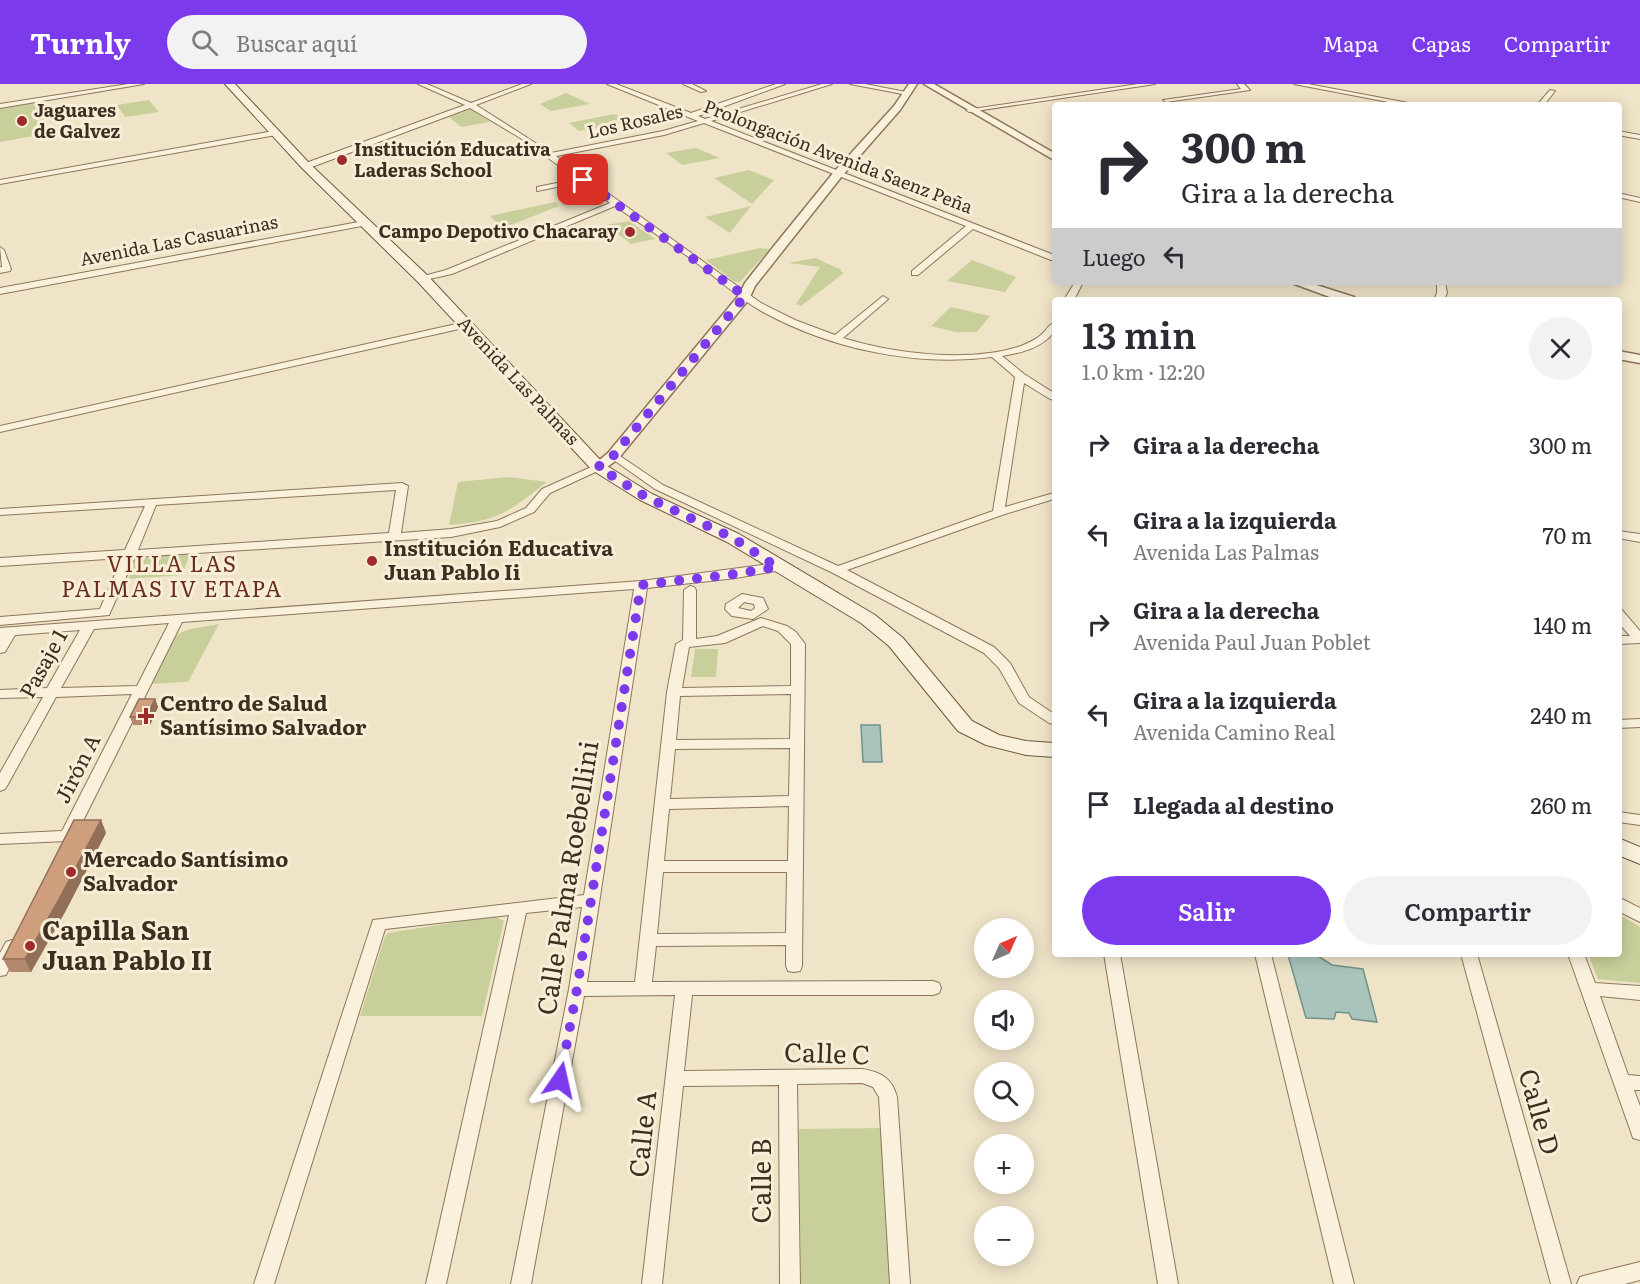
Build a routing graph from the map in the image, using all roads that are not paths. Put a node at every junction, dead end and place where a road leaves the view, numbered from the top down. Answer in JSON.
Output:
{"nodes":[{"id":1,"x":141,"y":84,"type":"edge"},
{"id":2,"x":230,"y":84,"type":"edge"},
{"id":3,"x":421,"y":84,"type":"edge"},
{"id":4,"x":528,"y":84,"type":"edge"},
{"id":5,"x":611,"y":84,"type":"edge"},
{"id":6,"x":686,"y":84,"type":"edge"},
{"id":7,"x":782,"y":84,"type":"edge"},
{"id":8,"x":829,"y":84,"type":"edge"},
{"id":9,"x":853,"y":84,"type":"edge"},
{"id":10,"x":1152,"y":84,"type":"edge"},
{"id":11,"x":1240,"y":84,"type":"edge"},
{"id":12,"x":1297,"y":84,"type":"edge"},
{"id":13,"x":929,"y":85,"type":"edge"},
{"id":14,"x":1135,"y":85,"type":"edge"},
{"id":15,"x":911,"y":87,"type":"edge"},
{"id":16,"x":703,"y":91,"type":"dead end"},
{"id":17,"x":1146,"y":91,"type":"dead end"},
{"id":18,"x":1552,"y":91,"type":"dead end"},
{"id":19,"x":1338,"y":92,"type":"junction"},
{"id":20,"x":756,"y":93,"type":"junction"},
{"id":21,"x":1156,"y":95,"type":"dead end"},
{"id":22,"x":779,"y":99,"type":"junction"},
{"id":23,"x":1166,"y":100,"type":"junction"},
{"id":24,"x":1171,"y":102,"type":"edge"},
{"id":25,"x":1358,"y":102,"type":"edge"},
{"id":26,"x":1398,"y":102,"type":"edge"},
{"id":27,"x":1543,"y":102,"type":"edge"},
{"id":28,"x":472,"y":105,"type":"junction"},
{"id":29,"x":0,"y":106,"type":"edge"},
{"id":30,"x":969,"y":110,"type":"junction"},
{"id":31,"x":691,"y":116,"type":"junction"},
{"id":32,"x":704,"y":121,"type":"junction"},
{"id":33,"x":273,"y":133,"type":"junction"},
{"id":34,"x":1622,"y":134,"type":"edge"},
{"id":35,"x":1640,"y":137,"type":"edge"},
{"id":36,"x":550,"y":155,"type":"junction"},
{"id":37,"x":1052,"y":156,"type":"edge"},
{"id":38,"x":306,"y":166,"type":"junction"},
{"id":39,"x":838,"y":174,"type":"junction"},
{"id":40,"x":583,"y":180,"type":"junction"},
{"id":41,"x":0,"y":182,"type":"edge"},
{"id":42,"x":540,"y":189,"type":"dead end"},
{"id":43,"x":1622,"y":197,"type":"edge"},
{"id":44,"x":1640,"y":200,"type":"edge"},
{"id":45,"x":616,"y":203,"type":"junction"},
{"id":46,"x":364,"y":223,"type":"junction"},
{"id":47,"x":973,"y":226,"type":"junction"},
{"id":48,"x":0,"y":250,"type":"edge"},
{"id":49,"x":1052,"y":257,"type":"edge"},
{"id":50,"x":4,"y":270,"type":"edge"},
{"id":51,"x":915,"y":273,"type":"dead end"},
{"id":52,"x":423,"y":279,"type":"junction"},
{"id":53,"x":1304,"y":285,"type":"edge"},
{"id":54,"x":0,"y":291,"type":"edge"},
{"id":55,"x":745,"y":296,"type":"junction"},
{"id":56,"x":1341,"y":297,"type":"edge"},
{"id":57,"x":883,"y":299,"type":"dead end"},
{"id":58,"x":465,"y":325,"type":"junction"},
{"id":59,"x":1052,"y":337,"type":"edge"},
{"id":60,"x":837,"y":338,"type":"junction"},
{"id":61,"x":994,"y":354,"type":"junction"},
{"id":62,"x":1622,"y":356,"type":"edge"},
{"id":63,"x":1640,"y":359,"type":"edge"},
{"id":64,"x":1020,"y":376,"type":"junction"},
{"id":65,"x":1052,"y":396,"type":"edge"},
{"id":66,"x":0,"y":429,"type":"edge"},
{"id":67,"x":613,"y":456,"type":"junction"},
{"id":68,"x":598,"y":467,"type":"junction"},
{"id":69,"x":1052,"y":497,"type":"edge"},
{"id":70,"x":152,"y":502,"type":"junction"},
{"id":71,"x":0,"y":512,"type":"edge"},
{"id":72,"x":998,"y":513,"type":"junction"},
{"id":73,"x":1622,"y":535,"type":"edge"},
{"id":74,"x":394,"y":537,"type":"junction"},
{"id":75,"x":763,"y":537,"type":"junction"},
{"id":76,"x":1640,"y":538,"type":"edge"},
{"id":77,"x":749,"y":548,"type":"junction"},
{"id":78,"x":131,"y":554,"type":"junction"},
{"id":79,"x":0,"y":562,"type":"edge"},
{"id":80,"x":777,"y":567,"type":"junction"},
{"id":81,"x":837,"y":570,"type":"junction"},
{"id":82,"x":736,"y":574,"type":"junction"},
{"id":83,"x":641,"y":585,"type":"junction"},
{"id":84,"x":690,"y":590,"type":"dead end"},
{"id":85,"x":746,"y":597,"type":"junction"},
{"id":86,"x":1622,"y":618,"type":"edge"},
{"id":87,"x":755,"y":619,"type":"junction"},
{"id":88,"x":177,"y":620,"type":"junction"},
{"id":89,"x":0,"y":621,"type":"edge"},
{"id":90,"x":90,"y":624,"type":"junction"},
{"id":91,"x":6,"y":632,"type":"edge"},
{"id":92,"x":1640,"y":639,"type":"edge"},
{"id":93,"x":1622,"y":640,"type":"edge"},
{"id":94,"x":689,"y":642,"type":"junction"},
{"id":95,"x":0,"y":649,"type":"edge"},
{"id":96,"x":141,"y":690,"type":"junction"},
{"id":97,"x":798,"y":690,"type":"junction"},
{"id":98,"x":52,"y":692,"type":"junction"},
{"id":99,"x":674,"y":692,"type":"junction"},
{"id":100,"x":0,"y":694,"type":"edge"},
{"id":101,"x":1024,"y":700,"type":"junction"},
{"id":102,"x":1052,"y":710,"type":"edge"},
{"id":103,"x":1052,"y":719,"type":"edge"},
{"id":104,"x":1640,"y":723,"type":"edge"},
{"id":105,"x":1622,"y":724,"type":"edge"},
{"id":106,"x":797,"y":743,"type":"junction"},
{"id":107,"x":668,"y":744,"type":"junction"},
{"id":108,"x":1052,"y":750,"type":"edge"},
{"id":109,"x":0,"y":786,"type":"edge"},
{"id":110,"x":796,"y":801,"type":"junction"},
{"id":111,"x":661,"y":804,"type":"junction"},
{"id":112,"x":1622,"y":818,"type":"edge"},
{"id":113,"x":1640,"y":820,"type":"edge"},
{"id":114,"x":0,"y":839,"type":"edge"},
{"id":115,"x":1622,"y":848,"type":"edge"},
{"id":116,"x":1640,"y":855,"type":"edge"},
{"id":117,"x":795,"y":866,"type":"junction"},
{"id":118,"x":655,"y":867,"type":"junction"},
{"id":119,"x":591,"y":900,"type":"junction"},
{"id":120,"x":1622,"y":905,"type":"edge"},
{"id":121,"x":519,"y":908,"type":"junction"},
{"id":122,"x":1640,"y":916,"type":"edge"},
{"id":123,"x":21,"y":929,"type":"edge"},
{"id":124,"x":794,"y":939,"type":"junction"},
{"id":125,"x":648,"y":940,"type":"junction"},
{"id":126,"x":1113,"y":957,"type":"edge"},
{"id":127,"x":1264,"y":957,"type":"edge"},
{"id":128,"x":1470,"y":957,"type":"edge"},
{"id":129,"x":1577,"y":957,"type":"edge"},
{"id":130,"x":794,"y":966,"type":"dead end"},
{"id":131,"x":0,"y":970,"type":"edge"},
{"id":132,"x":933,"y":988,"type":"dead end"},
{"id":133,"x":1589,"y":988,"type":"junction"},
{"id":134,"x":577,"y":989,"type":"junction"},
{"id":135,"x":643,"y":989,"type":"junction"},
{"id":136,"x":684,"y":989,"type":"junction"},
{"id":137,"x":1640,"y":993,"type":"edge"},
{"id":138,"x":788,"y":1077,"type":"junction"},
{"id":139,"x":674,"y":1079,"type":"junction"},
{"id":140,"x":1631,"y":1082,"type":"edge"},
{"id":141,"x":1640,"y":1132,"type":"edge"},
{"id":142,"x":1640,"y":1271,"type":"edge"},
{"id":143,"x":264,"y":1284,"type":"edge"},
{"id":144,"x":436,"y":1284,"type":"edge"},
{"id":145,"x":520,"y":1284,"type":"edge"},
{"id":146,"x":652,"y":1284,"type":"edge"},
{"id":147,"x":790,"y":1284,"type":"edge"},
{"id":148,"x":900,"y":1284,"type":"edge"},
{"id":149,"x":1168,"y":1284,"type":"edge"},
{"id":150,"x":1344,"y":1284,"type":"edge"},
{"id":151,"x":1561,"y":1284,"type":"edge"},
{"id":152,"x":1587,"y":1284,"type":"edge"}],
"edges":[{"from":1,"to":29,"type":"street"},
{"from":2,"to":33,"type":"main road","name":"Avenida Las Palmas"},
{"from":3,"to":28,"type":"street"},
{"from":4,"to":28,"type":"street"},
{"from":5,"to":31,"type":"street","name":"Prolongación Avenida Saenz Peña"},
{"from":6,"to":16,"type":"street"},
{"from":7,"to":20,"type":"street"},
{"from":8,"to":22,"type":"street","name":"Los Rosales"},
{"from":9,"to":15,"type":"street"},
{"from":10,"to":14,"type":"street"},
{"from":11,"to":23,"type":"street"},
{"from":12,"to":19,"type":"street"},
{"from":13,"to":15,"type":"street"},
{"from":13,"to":30,"type":"street"},
{"from":14,"to":17,"type":"street"},
{"from":14,"to":30,"type":"street"},
{"from":15,"to":39,"type":"street"},
{"from":18,"to":27,"type":"street"},
{"from":19,"to":25,"type":"street"},
{"from":19,"to":26,"type":"street"},
{"from":20,"to":22,"type":"street"},
{"from":20,"to":31,"type":"street"},
{"from":21,"to":23,"type":"street"},
{"from":22,"to":32,"type":"street","name":"Los Rosales"},
{"from":23,"to":24,"type":"street"},
{"from":28,"to":36,"type":"street"},
{"from":28,"to":38,"type":"street"},
{"from":30,"to":37,"type":"street"},
{"from":31,"to":32,"type":"street","name":"Prolongación Avenida Saenz Peña"},
{"from":32,"to":36,"type":"street","name":"Los Rosales"},
{"from":32,"to":39,"type":"street","name":"Prolongación Avenida Saenz Peña"},
{"from":33,"to":38,"type":"main road","name":"Avenida Las Palmas"},
{"from":33,"to":41,"type":"street"},
{"from":34,"to":35,"type":"street"},
{"from":36,"to":40,"type":"street"},
{"from":38,"to":46,"type":"main road","name":"Avenida Las Palmas"},
{"from":39,"to":47,"type":"street","name":"Prolongación Avenida Saenz Peña"},
{"from":39,"to":55,"type":"street"},
{"from":40,"to":42,"type":"street"},
{"from":40,"to":45,"type":"street"},
{"from":43,"to":44,"type":"street"},
{"from":45,"to":52,"type":"street"},
{"from":45,"to":55,"type":"street"},
{"from":46,"to":52,"type":"main road","name":"Avenida Las Palmas"},
{"from":46,"to":54,"type":"street","name":"Avenida Las Casuarinas"},
{"from":47,"to":49,"type":"street","name":"Prolongación Avenida Saenz Peña"},
{"from":47,"to":51,"type":"street"},
{"from":48,"to":50,"type":"street"},
{"from":52,"to":58,"type":"main road","name":"Avenida Las Palmas"},
{"from":53,"to":56,"type":"street"},
{"from":55,"to":60,"type":"street"},
{"from":55,"to":67,"type":"street"},
{"from":57,"to":60,"type":"street"},
{"from":58,"to":66,"type":"street"},
{"from":58,"to":68,"type":"main road","name":"Avenida Las Palmas"},
{"from":59,"to":61,"type":"street"},
{"from":60,"to":61,"type":"street"},
{"from":61,"to":64,"type":"street"},
{"from":62,"to":63,"type":"street"},
{"from":64,"to":65,"type":"street"},
{"from":64,"to":72,"type":"street"},
{"from":67,"to":68,"type":"street"},
{"from":67,"to":75,"type":"street"},
{"from":68,"to":74,"type":"street"},
{"from":68,"to":77,"type":"main road","name":"Avenida Las Palmas"},
{"from":69,"to":72,"type":"street"},
{"from":70,"to":71,"type":"street"},
{"from":70,"to":74,"type":"street"},
{"from":70,"to":78,"type":"street"},
{"from":72,"to":81,"type":"street"},
{"from":73,"to":76,"type":"street"},
{"from":74,"to":78,"type":"street"},
{"from":75,"to":77,"type":"street"},
{"from":75,"to":81,"type":"street"},
{"from":77,"to":80,"type":"main road","name":"Avenida Las Palmas"},
{"from":78,"to":79,"type":"street"},
{"from":78,"to":89,"type":"street"},
{"from":80,"to":82,"type":"street"},
{"from":80,"to":108,"type":"main road","name":"Avenida Las Palmas"},
{"from":81,"to":101,"type":"street"},
{"from":82,"to":83,"type":"street"},
{"from":82,"to":85,"type":"street"},
{"from":83,"to":88,"type":"street"},
{"from":83,"to":119,"type":"street","name":"Calle Palma Roebellini"},
{"from":84,"to":94,"type":"street"},
{"from":85,"to":87,"type":"street"},
{"from":85,"to":87,"type":"street"},
{"from":86,"to":92,"type":"street"},
{"from":87,"to":94,"type":"street"},
{"from":87,"to":97,"type":"street"},
{"from":88,"to":90,"type":"street"},
{"from":88,"to":96,"type":"street","name":"Jirón A"},
{"from":90,"to":91,"type":"street"},
{"from":90,"to":98,"type":"street","name":"Pasaje 1"},
{"from":91,"to":95,"type":"street"},
{"from":92,"to":93,"type":"street"},
{"from":94,"to":99,"type":"street"},
{"from":96,"to":98,"type":"street"},
{"from":96,"to":114,"type":"street","name":"Jirón A"},
{"from":97,"to":99,"type":"street"},
{"from":97,"to":106,"type":"street"},
{"from":98,"to":100,"type":"street"},
{"from":98,"to":109,"type":"street","name":"Pasaje 1"},
{"from":99,"to":107,"type":"street"},
{"from":101,"to":102,"type":"street"},
{"from":101,"to":103,"type":"street"},
{"from":104,"to":105,"type":"street"},
{"from":106,"to":107,"type":"street"},
{"from":106,"to":110,"type":"street"},
{"from":107,"to":111,"type":"street"},
{"from":110,"to":111,"type":"street"},
{"from":110,"to":117,"type":"street"},
{"from":111,"to":118,"type":"street"},
{"from":112,"to":113,"type":"street"},
{"from":115,"to":116,"type":"main road"},
{"from":117,"to":118,"type":"street"},
{"from":117,"to":124,"type":"street"},
{"from":118,"to":125,"type":"street"},
{"from":119,"to":121,"type":"street"},
{"from":119,"to":134,"type":"street","name":"Calle Palma Roebellini"},
{"from":120,"to":122,"type":"street"},
{"from":121,"to":143,"type":"street"},
{"from":121,"to":144,"type":"street"},
{"from":123,"to":131,"type":"street"},
{"from":124,"to":125,"type":"street"},
{"from":124,"to":130,"type":"street"},
{"from":125,"to":135,"type":"street"},
{"from":126,"to":149,"type":"street"},
{"from":127,"to":150,"type":"street"},
{"from":128,"to":151,"type":"street","name":"Calle D"},
{"from":129,"to":133,"type":"street"},
{"from":132,"to":136,"type":"street"},
{"from":133,"to":137,"type":"street"},
{"from":133,"to":140,"type":"street"},
{"from":134,"to":135,"type":"street"},
{"from":134,"to":145,"type":"street","name":"Calle Palma Roebellini"},
{"from":135,"to":136,"type":"street"},
{"from":136,"to":139,"type":"street","name":"Calle A"},
{"from":138,"to":139,"type":"street","name":"Calle C"},
{"from":138,"to":147,"type":"street","name":"Calle B"},
{"from":138,"to":148,"type":"street","name":"Calle C"},
{"from":139,"to":146,"type":"street","name":"Calle A"},
{"from":140,"to":141,"type":"street"},
{"from":142,"to":152,"type":"street"}]}
